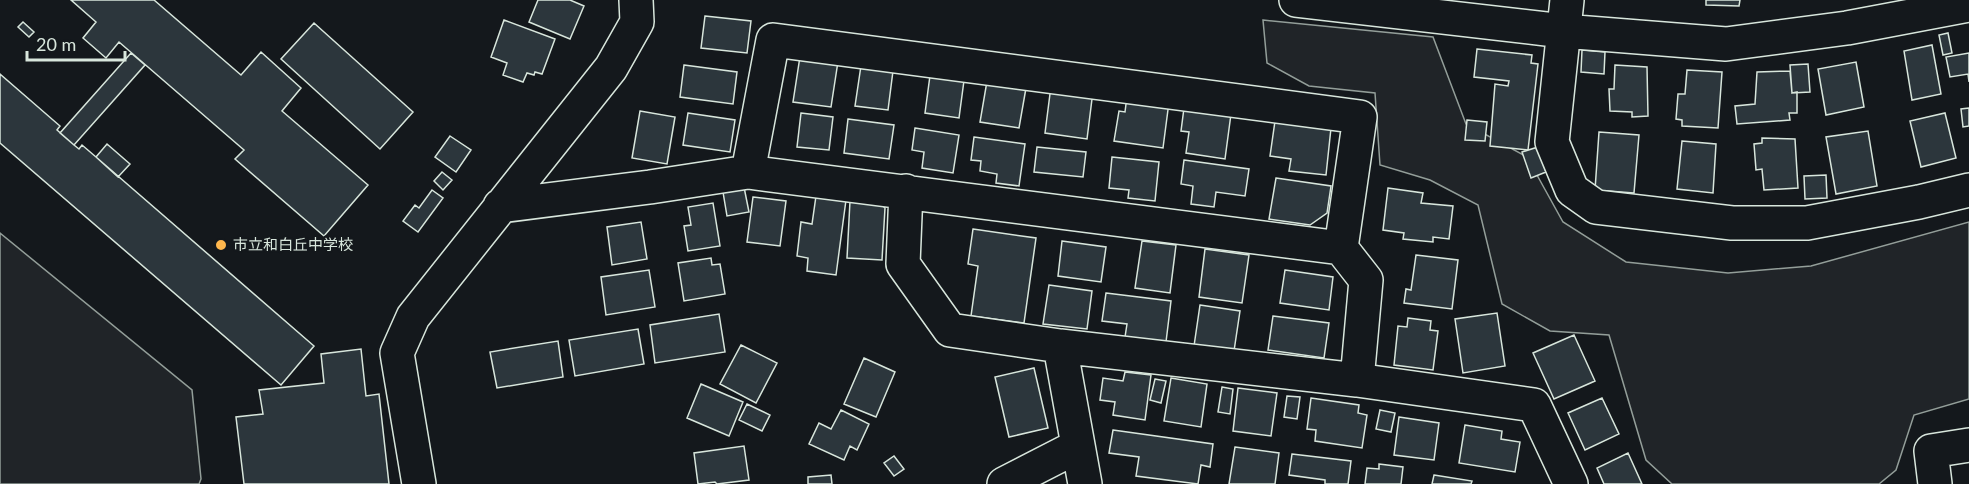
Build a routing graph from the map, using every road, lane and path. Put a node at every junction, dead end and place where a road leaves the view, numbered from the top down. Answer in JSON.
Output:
{"nodes":[{"id":1,"x":636,"y":0,"type":"edge"},
{"id":2,"x":1296,"y":0,"type":"edge"},
{"id":3,"x":1969,"y":5,"type":"edge"},
{"id":4,"x":1565,"y":15,"type":"edge"},
{"id":5,"x":748,"y":172,"type":"junction"},
{"id":6,"x":906,"y":190,"type":"junction"},
{"id":7,"x":1969,"y":190,"type":"edge"},
{"id":8,"x":500,"y":206,"type":"junction"},
{"id":9,"x":1341,"y":248,"type":"junction"},
{"id":10,"x":1060,"y":346,"type":"junction"},
{"id":11,"x":1357,"y":380,"type":"junction"},
{"id":12,"x":1969,"y":445,"type":"edge"},
{"id":13,"x":1078,"y":446,"type":"junction"},
{"id":14,"x":419,"y":484,"type":"edge"},
{"id":15,"x":1004,"y":484,"type":"edge"},
{"id":16,"x":1085,"y":484,"type":"edge"},
{"id":17,"x":1571,"y":484,"type":"edge"},
{"id":18,"x":1935,"y":484,"type":"edge"}],
"edges":[{"from":1,"to":8,"type":"street"},
{"from":2,"to":4,"type":"street"},
{"from":3,"to":4,"type":"street"},
{"from":4,"to":7,"type":"street"},
{"from":5,"to":6,"type":"street"},
{"from":5,"to":8,"type":"street"},
{"from":5,"to":9,"type":"street"},
{"from":6,"to":9,"type":"street"},
{"from":6,"to":10,"type":"street"},
{"from":8,"to":14,"type":"street"},
{"from":9,"to":11,"type":"street"},
{"from":10,"to":11,"type":"street"},
{"from":10,"to":13,"type":"street"},
{"from":11,"to":17,"type":"street"},
{"from":12,"to":18,"type":"street"},
{"from":13,"to":15,"type":"street"},
{"from":13,"to":16,"type":"street"}]}
